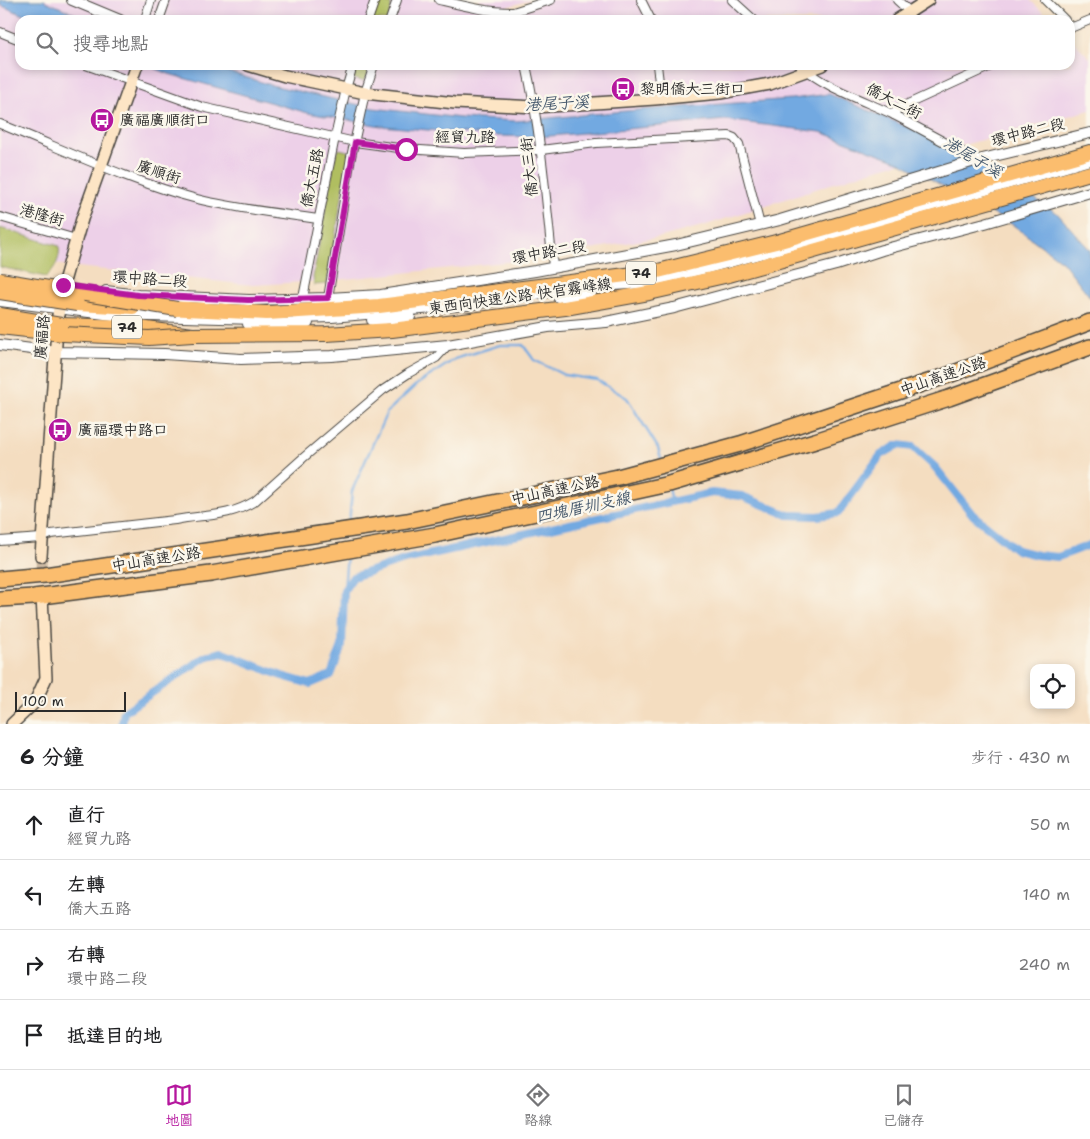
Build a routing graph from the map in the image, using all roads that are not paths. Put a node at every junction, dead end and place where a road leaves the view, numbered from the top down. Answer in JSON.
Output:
{"nodes":[{"id":1,"x":72,"y":0,"type":"edge"},
{"id":2,"x":151,"y":0,"type":"edge"},
{"id":3,"x":166,"y":0,"type":"edge"},
{"id":4,"x":375,"y":0,"type":"edge"},
{"id":5,"x":397,"y":0,"type":"edge"},
{"id":6,"x":439,"y":0,"type":"edge"},
{"id":7,"x":456,"y":0,"type":"edge"},
{"id":8,"x":551,"y":0,"type":"edge"},
{"id":9,"x":641,"y":0,"type":"edge"},
{"id":10,"x":732,"y":0,"type":"edge"},
{"id":11,"x":897,"y":0,"type":"edge"},
{"id":12,"x":928,"y":0,"type":"edge"},
{"id":13,"x":1045,"y":0,"type":"edge"},
{"id":14,"x":477,"y":10,"type":"junction"},
{"id":15,"x":910,"y":12,"type":"junction"},
{"id":16,"x":108,"y":15,"type":"edge"},
{"id":17,"x":146,"y":15,"type":"edge"},
{"id":18,"x":161,"y":15,"type":"edge"},
{"id":19,"x":370,"y":15,"type":"edge"},
{"id":20,"x":392,"y":15,"type":"edge"},
{"id":21,"x":508,"y":15,"type":"edge"},
{"id":22,"x":516,"y":15,"type":"edge"},
{"id":23,"x":648,"y":15,"type":"edge"},
{"id":24,"x":748,"y":15,"type":"edge"},
{"id":25,"x":905,"y":15,"type":"edge"},
{"id":26,"x":1060,"y":15,"type":"edge"},
{"id":27,"x":1090,"y":20,"type":"edge"},
{"id":28,"x":1075,"y":26,"type":"edge"},
{"id":29,"x":0,"y":32,"type":"edge"},
{"id":30,"x":15,"y":38,"type":"edge"},
{"id":31,"x":117,"y":70,"type":"edge"},
{"id":32,"x":265,"y":70,"type":"edge"},
{"id":33,"x":352,"y":70,"type":"edge"},
{"id":34,"x":372,"y":70,"type":"edge"},
{"id":35,"x":527,"y":70,"type":"edge"},
{"id":36,"x":658,"y":70,"type":"edge"},
{"id":37,"x":800,"y":70,"type":"edge"},
{"id":38,"x":807,"y":70,"type":"edge"},
{"id":39,"x":982,"y":70,"type":"edge"},
{"id":40,"x":135,"y":73,"type":"edge"},
{"id":41,"x":346,"y":89,"type":"junction"},
{"id":42,"x":364,"y":93,"type":"junction"},
{"id":43,"x":662,"y":99,"type":"junction"},
{"id":44,"x":535,"y":107,"type":"junction"},
{"id":45,"x":894,"y":115,"type":"junction"},
{"id":46,"x":0,"y":124,"type":"edge"},
{"id":47,"x":1090,"y":132,"type":"edge"},
{"id":48,"x":335,"y":137,"type":"junction"},
{"id":49,"x":355,"y":142,"type":"junction"},
{"id":50,"x":540,"y":147,"type":"junction"},
{"id":51,"x":1090,"y":152,"type":"edge"},
{"id":52,"x":978,"y":160,"type":"junction"},
{"id":53,"x":1090,"y":160,"type":"edge"},
{"id":54,"x":102,"y":166,"type":"junction"},
{"id":55,"x":1090,"y":166,"type":"edge"},
{"id":56,"x":1090,"y":173,"type":"edge"},
{"id":57,"x":1014,"y":185,"type":"junction"},
{"id":58,"x":1090,"y":192,"type":"edge"},
{"id":59,"x":0,"y":217,"type":"edge"},
{"id":60,"x":318,"y":219,"type":"junction"},
{"id":61,"x":760,"y":225,"type":"junction"},
{"id":62,"x":76,"y":239,"type":"junction"},
{"id":63,"x":553,"y":267,"type":"junction"},
{"id":64,"x":0,"y":274,"type":"edge"},
{"id":65,"x":0,"y":280,"type":"edge"},
{"id":66,"x":63,"y":285,"type":"junction"},
{"id":67,"x":0,"y":292,"type":"edge"},
{"id":68,"x":303,"y":298,"type":"junction"},
{"id":69,"x":328,"y":298,"type":"junction"},
{"id":70,"x":0,"y":301,"type":"edge"},
{"id":71,"x":0,"y":307,"type":"edge"},
{"id":72,"x":177,"y":309,"type":"junction"},
{"id":73,"x":59,"y":312,"type":"junction"},
{"id":74,"x":0,"y":315,"type":"edge"},
{"id":75,"x":1090,"y":322,"type":"edge"},
{"id":76,"x":0,"y":327,"type":"edge"},
{"id":77,"x":192,"y":334,"type":"junction"},
{"id":78,"x":0,"y":345,"type":"edge"},
{"id":79,"x":448,"y":345,"type":"junction"},
{"id":80,"x":1090,"y":347,"type":"edge"},
{"id":81,"x":55,"y":352,"type":"junction"},
{"id":82,"x":41,"y":538,"type":"junction"},
{"id":83,"x":0,"y":541,"type":"edge"},
{"id":84,"x":41,"y":556,"type":"tunnel mouth"},
{"id":85,"x":0,"y":579,"type":"edge"},
{"id":86,"x":42,"y":596,"type":"tunnel mouth"},
{"id":87,"x":0,"y":599,"type":"edge"},
{"id":88,"x":12,"y":724,"type":"edge"}],
"edges":[{"from":1,"to":16,"type":"street"},
{"from":2,"to":17,"type":"street"},
{"from":3,"to":18,"type":"street"},
{"from":4,"to":19,"type":"street"},
{"from":5,"to":20,"type":"street"},
{"from":6,"to":14,"type":"street"},
{"from":7,"to":14,"type":"street"},
{"from":8,"to":22,"type":"street"},
{"from":9,"to":23,"type":"street"},
{"from":10,"to":24,"type":"street"},
{"from":11,"to":15,"type":"street"},
{"from":12,"to":15,"type":"main road"},
{"from":13,"to":26,"type":"street"},
{"from":14,"to":21,"type":"street"},
{"from":15,"to":25,"type":"main road"},
{"from":27,"to":28,"type":"street"},
{"from":29,"to":30,"type":"street"},
{"from":31,"to":40,"type":"street","name":"經貿九路"},
{"from":32,"to":41,"type":"main road"},
{"from":33,"to":41,"type":"street","name":"僑大五路"},
{"from":34,"to":42,"type":"street"},
{"from":35,"to":44,"type":"street","name":"僑大三街"},
{"from":36,"to":43,"type":"street"},
{"from":37,"to":43,"type":"main road"},
{"from":38,"to":45,"type":"street","name":"僑大二街"},
{"from":39,"to":45,"type":"street"},
{"from":40,"to":48,"type":"street","name":"經貿九路"},
{"from":40,"to":54,"type":"main road","name":"廣福路"},
{"from":41,"to":42,"type":"main road"},
{"from":41,"to":48,"type":"street","name":"僑大五路"},
{"from":42,"to":44,"type":"main road"},
{"from":42,"to":49,"type":"street"},
{"from":43,"to":44,"type":"main road"},
{"from":44,"to":50,"type":"street","name":"僑大三街"},
{"from":45,"to":52,"type":"street","name":"僑大二街"},
{"from":46,"to":54,"type":"street","name":"廣順街"},
{"from":47,"to":52,"type":"street","name":"環中路二段"},
{"from":48,"to":49,"type":"street","name":"經貿九路"},
{"from":48,"to":60,"type":"street","name":"僑大五路"},
{"from":49,"to":50,"type":"street","name":"經貿九路"},
{"from":49,"to":69,"type":"street"},
{"from":50,"to":61,"type":"street","name":"經貿九路"},
{"from":50,"to":63,"type":"street","name":"僑大三街"},
{"from":51,"to":72,"type":"highway","name":"東西向快速公路 快官霧峰線","number":"74"},
{"from":52,"to":61,"type":"street","name":"環中路二段"},
{"from":53,"to":57,"type":"street"},
{"from":54,"to":60,"type":"street","name":"廣順街"},
{"from":54,"to":62,"type":"main road","name":"廣福路"},
{"from":55,"to":57,"type":"street"},
{"from":56,"to":77,"type":"highway","name":"東西向快速公路 快官霧峰線","number":"74"},
{"from":57,"to":73,"type":"street"},
{"from":57,"to":73,"type":"street"},
{"from":58,"to":79,"type":"street"},
{"from":59,"to":62,"type":"street","name":"港隆街"},
{"from":60,"to":68,"type":"street","name":"僑大五路"},
{"from":61,"to":63,"type":"street","name":"環中路二段"},
{"from":62,"to":66,"type":"main road","name":"廣福路"},
{"from":63,"to":69,"type":"street","name":"環中路二段"},
{"from":64,"to":66,"type":"street","name":"環中路二段"},
{"from":65,"to":72,"type":"highway","bridge":true},
{"from":66,"to":68,"type":"street","name":"環中路二段"},
{"from":66,"to":73,"type":"main road","name":"廣福路"},
{"from":67,"to":72,"type":"highway","name":"東西向快速公路 快官霧峰線","number":"74","bridge":true},
{"from":68,"to":69,"type":"street","name":"環中路二段"},
{"from":70,"to":73,"type":"street"},
{"from":71,"to":73,"type":"street"},
{"from":73,"to":81,"type":"main road","name":"廣福路"},
{"from":74,"to":77,"type":"highway","name":"東西向快速公路 快官霧峰線","number":"74","bridge":true},
{"from":75,"to":85,"type":"highway","name":"中山高速公路"},
{"from":76,"to":77,"type":"highway","bridge":true},
{"from":78,"to":81,"type":"street"},
{"from":79,"to":81,"type":"street"},
{"from":79,"to":82,"type":"street"},
{"from":80,"to":87,"type":"highway","name":"中山高速公路"},
{"from":81,"to":82,"type":"main road","name":"廣福路"},
{"from":82,"to":83,"type":"street"},
{"from":82,"to":84,"type":"main road","name":"廣福路"},
{"from":86,"to":88,"type":"main road"}]}
